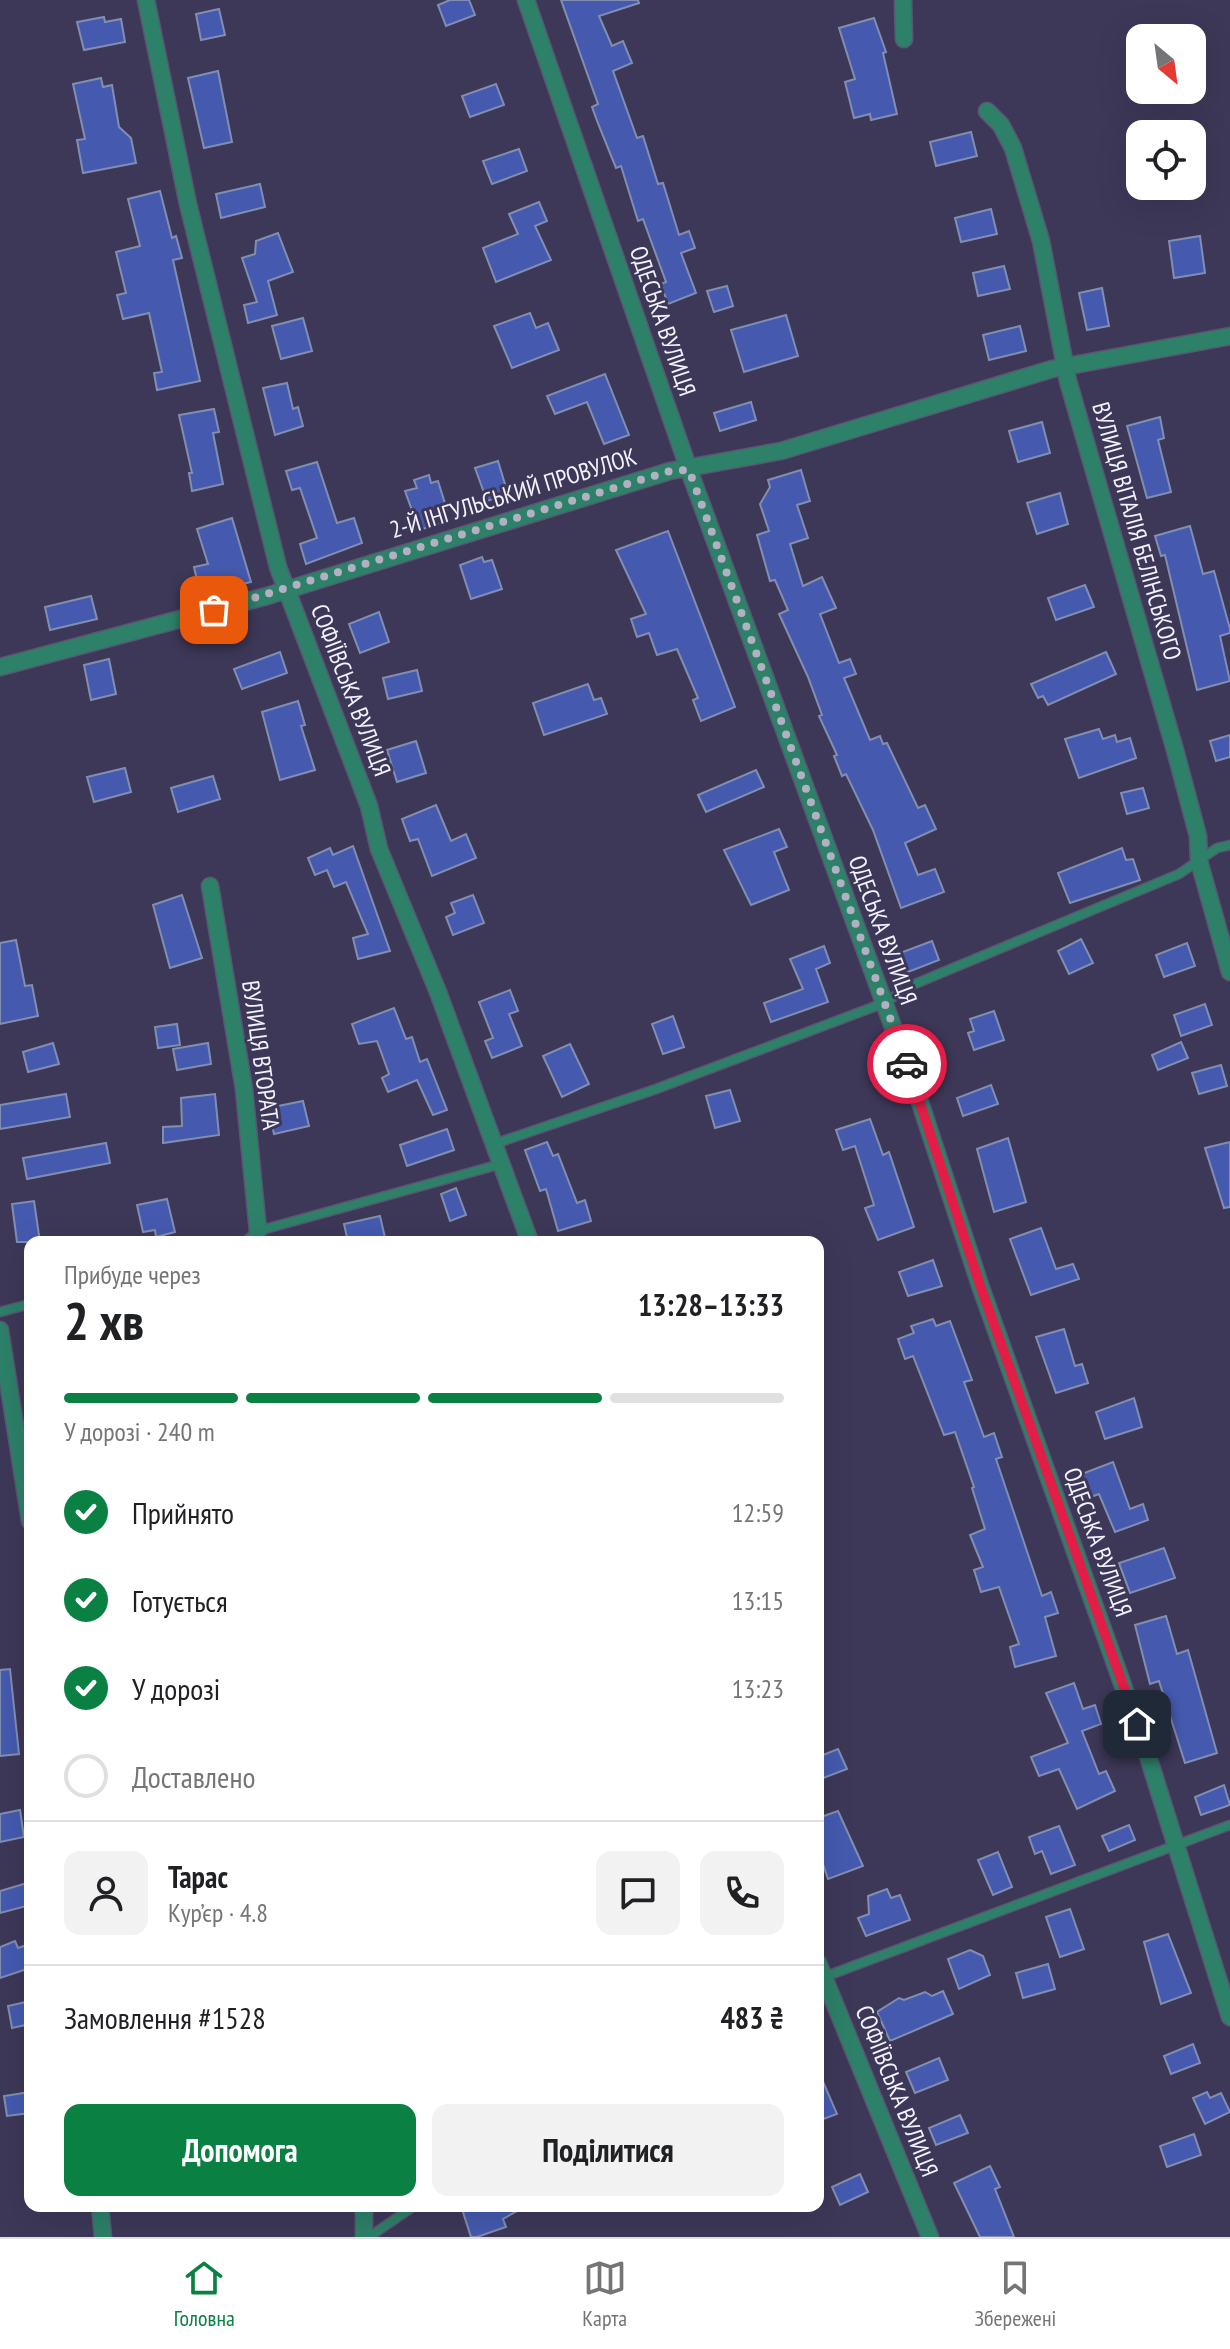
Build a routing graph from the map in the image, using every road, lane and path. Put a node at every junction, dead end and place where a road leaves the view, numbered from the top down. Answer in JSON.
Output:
{"nodes":[{"id":1,"x":146,"y":0,"type":"edge"},
{"id":2,"x":526,"y":0,"type":"edge"},
{"id":3,"x":903,"y":0,"type":"edge"},
{"id":4,"x":904,"y":39,"type":"dead end"},
{"id":5,"x":987,"y":111,"type":"dead end"},
{"id":6,"x":1230,"y":336,"type":"edge"},
{"id":7,"x":1068,"y":366,"type":"junction"},
{"id":8,"x":689,"y":470,"type":"junction"},
{"id":9,"x":287,"y":589,"type":"junction"},
{"id":10,"x":0,"y":667,"type":"edge"},
{"id":11,"x":1230,"y":845,"type":"edge"},
{"id":12,"x":1199,"y":861,"type":"junction"},
{"id":13,"x":210,"y":886,"type":"dead end"},
{"id":14,"x":1230,"y":972,"type":"edge"},
{"id":15,"x":884,"y":1003,"type":"junction"},
{"id":16,"x":494,"y":1144,"type":"junction"},
{"id":17,"x":502,"y":1164,"type":"junction"},
{"id":18,"x":248,"y":1236,"type":"edge"},
{"id":19,"x":258,"y":1236,"type":"edge"},
{"id":20,"x":528,"y":1236,"type":"edge"},
{"id":21,"x":24,"y":1306,"type":"edge"},
{"id":22,"x":0,"y":1312,"type":"edge"},
{"id":23,"x":0,"y":1330,"type":"edge"},
{"id":24,"x":24,"y":1483,"type":"edge"},
{"id":25,"x":1230,"y":1825,"type":"edge"},
{"id":26,"x":1175,"y":1843,"type":"junction"},
{"id":27,"x":824,"y":1969,"type":"edge"},
{"id":28,"x":824,"y":1977,"type":"edge"},
{"id":29,"x":1230,"y":2017,"type":"edge"},
{"id":30,"x":101,"y":2212,"type":"edge"},
{"id":31,"x":364,"y":2212,"type":"edge"},
{"id":32,"x":405,"y":2212,"type":"edge"},
{"id":33,"x":103,"y":2237,"type":"edge"},
{"id":34,"x":366,"y":2237,"type":"edge"},
{"id":35,"x":930,"y":2237,"type":"edge"}],
"edges":[{"from":1,"to":9,"type":"street","name":"СОФІЇВСЬКА ВУЛИЦЯ"},
{"from":2,"to":8,"type":"street","name":"ОДЕСЬКА ВУЛИЦЯ"},
{"from":3,"to":4,"type":"street"},
{"from":5,"to":7,"type":"street","name":"ВУЛИЦЯ ВІТАЛІЯ БЕЛІНСЬКОГО"},
{"from":6,"to":7,"type":"street","name":"2-Й ІНГУЛЬСЬКИЙ ПРОВУЛОК"},
{"from":7,"to":8,"type":"street","name":"2-Й ІНГУЛЬСЬКИЙ ПРОВУЛОК"},
{"from":7,"to":12,"type":"street","name":"ВУЛИЦЯ ВІТАЛІЯ БЕЛІНСЬКОГО"},
{"from":8,"to":9,"type":"street","name":"2-Й ІНГУЛЬСЬКИЙ ПРОВУЛОК"},
{"from":8,"to":15,"type":"street","name":"ОДЕСЬКА ВУЛИЦЯ"},
{"from":9,"to":10,"type":"street","name":"2-Й ІНГУЛЬСЬКИЙ ПРОВУЛОК"},
{"from":9,"to":16,"type":"street","name":"СОФІЇВСЬКА ВУЛИЦЯ"},
{"from":11,"to":12,"type":"lane"},
{"from":12,"to":14,"type":"street","name":"ВУЛИЦЯ ВІТАЛІЯ БЕЛІНСЬКОГО"},
{"from":12,"to":15,"type":"lane"},
{"from":13,"to":18,"type":"street","name":"ВУЛИЦЯ ВТОРАТА"},
{"from":15,"to":16,"type":"lane"},
{"from":15,"to":26,"type":"street","name":"ОДЕСЬКА ВУЛИЦЯ"},
{"from":16,"to":17,"type":"street","name":"СОФІЇВСЬКА ВУЛИЦЯ"},
{"from":17,"to":19,"type":"lane"},
{"from":17,"to":20,"type":"street","name":"СОФІЇВСЬКА ВУЛИЦЯ"},
{"from":21,"to":22,"type":"lane"},
{"from":23,"to":24,"type":"street"},
{"from":25,"to":26,"type":"lane"},
{"from":26,"to":27,"type":"lane"},
{"from":26,"to":29,"type":"street","name":"ОДЕСЬКА ВУЛИЦЯ"},
{"from":28,"to":35,"type":"street","name":"СОФІЇВСЬКА ВУЛИЦЯ"},
{"from":30,"to":33,"type":"street"},
{"from":31,"to":34,"type":"street"},
{"from":32,"to":34,"type":"lane"}]}
